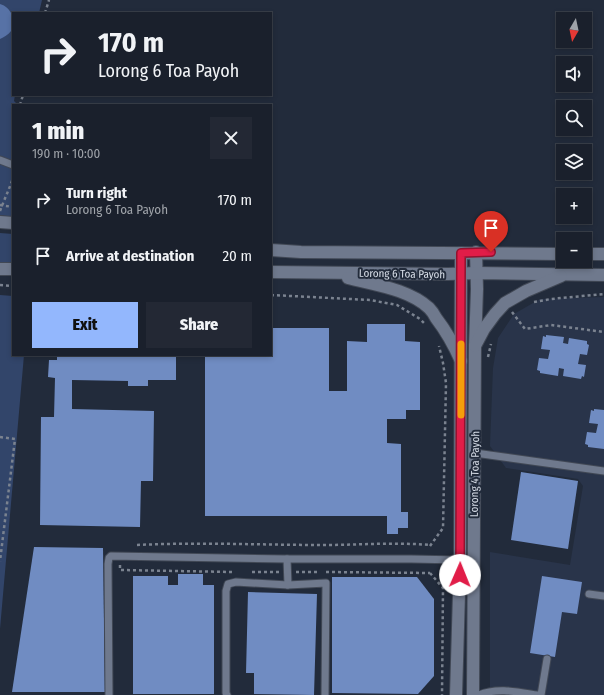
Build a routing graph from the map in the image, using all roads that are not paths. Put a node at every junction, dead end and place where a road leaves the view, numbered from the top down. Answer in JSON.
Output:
{"nodes":[{"id":1,"x":0,"y":160,"type":"edge"},
{"id":2,"x":12,"y":165,"type":"edge"},
{"id":3,"x":0,"y":222,"type":"edge"},
{"id":4,"x":12,"y":223,"type":"edge"},
{"id":5,"x":272,"y":250,"type":"edge"},
{"id":6,"x":476,"y":252,"type":"junction"},
{"id":7,"x":461,"y":253,"type":"junction"},
{"id":8,"x":556,"y":254,"type":"edge"},
{"id":9,"x":592,"y":254,"type":"edge"},
{"id":10,"x":604,"y":254,"type":"edge"},
{"id":11,"x":0,"y":269,"type":"edge"},
{"id":12,"x":12,"y":269,"type":"edge"},
{"id":13,"x":272,"y":272,"type":"edge"},
{"id":14,"x":329,"y":273,"type":"junction"},
{"id":15,"x":477,"y":273,"type":"junction"},
{"id":16,"x":461,"y":274,"type":"junction"},
{"id":17,"x":564,"y":274,"type":"junction"},
{"id":18,"x":604,"y":275,"type":"edge"},
{"id":19,"x":475,"y":346,"type":"junction"},
{"id":20,"x":461,"y":360,"type":"junction"},
{"id":21,"x":475,"y":453,"type":"junction"},
{"id":22,"x":604,"y":471,"type":"edge"},
{"id":23,"x":287,"y":559,"type":"junction"},
{"id":24,"x":460,"y":560,"type":"junction"},
{"id":25,"x":288,"y":585,"type":"junction"},
{"id":26,"x":589,"y":594,"type":"dead end"},
{"id":27,"x":604,"y":596,"type":"edge"},
{"id":28,"x":547,"y":659,"type":"dead end"},
{"id":29,"x":109,"y":695,"type":"edge"},
{"id":30,"x":227,"y":695,"type":"edge"},
{"id":31,"x":325,"y":695,"type":"edge"},
{"id":32,"x":456,"y":695,"type":"edge"},
{"id":33,"x":473,"y":695,"type":"edge"},
{"id":34,"x":479,"y":695,"type":"edge"},
{"id":35,"x":537,"y":695,"type":"edge"},
{"id":36,"x":541,"y":695,"type":"edge"}],
"edges":[{"from":1,"to":2,"type":"lane"},
{"from":3,"to":4,"type":"main road"},
{"from":5,"to":7,"type":"main road","name":"Lorong 6 Toa Payoh"},
{"from":6,"to":7,"type":"main road","name":"Lorong 6 Toa Payoh"},
{"from":6,"to":8,"type":"main road","name":"Lorong 6 Toa Payoh"},
{"from":6,"to":15,"type":"main road","name":"Lorong 4 Toa Payoh"},
{"from":7,"to":16,"type":"main road","name":"Lorong 4 Toa Payoh"},
{"from":9,"to":10,"type":"main road"},
{"from":11,"to":12,"type":"main road"},
{"from":13,"to":14,"type":"main road","name":"Lorong 6 Toa Payoh"},
{"from":14,"to":16,"type":"main road","name":"Lorong 6 Toa Payoh"},
{"from":14,"to":20,"type":"main road"},
{"from":15,"to":16,"type":"main road","name":"Lorong 6 Toa Payoh"},
{"from":15,"to":17,"type":"main road","name":"Lorong 6 Toa Payoh"},
{"from":15,"to":19,"type":"main road","name":"Lorong 4 Toa Payoh"},
{"from":16,"to":20,"type":"main road","name":"Lorong 4 Toa Payoh"},
{"from":17,"to":18,"type":"main road","name":"Lorong 6 Toa Payoh"},
{"from":17,"to":19,"type":"main road"},
{"from":19,"to":21,"type":"main road","name":"Lorong 4 Toa Payoh"},
{"from":20,"to":24,"type":"main road","name":"Lorong 4 Toa Payoh"},
{"from":21,"to":22,"type":"lane"},
{"from":21,"to":33,"type":"main road","name":"Lorong 4 Toa Payoh"},
{"from":23,"to":24,"type":"lane"},
{"from":23,"to":25,"type":"lane"},
{"from":23,"to":29,"type":"lane"},
{"from":24,"to":32,"type":"main road","name":"Lorong 4 Toa Payoh"},
{"from":25,"to":30,"type":"lane"},
{"from":25,"to":31,"type":"lane"},
{"from":26,"to":27,"type":"lane"},
{"from":28,"to":36,"type":"lane"},
{"from":34,"to":35,"type":"lane"}]}
